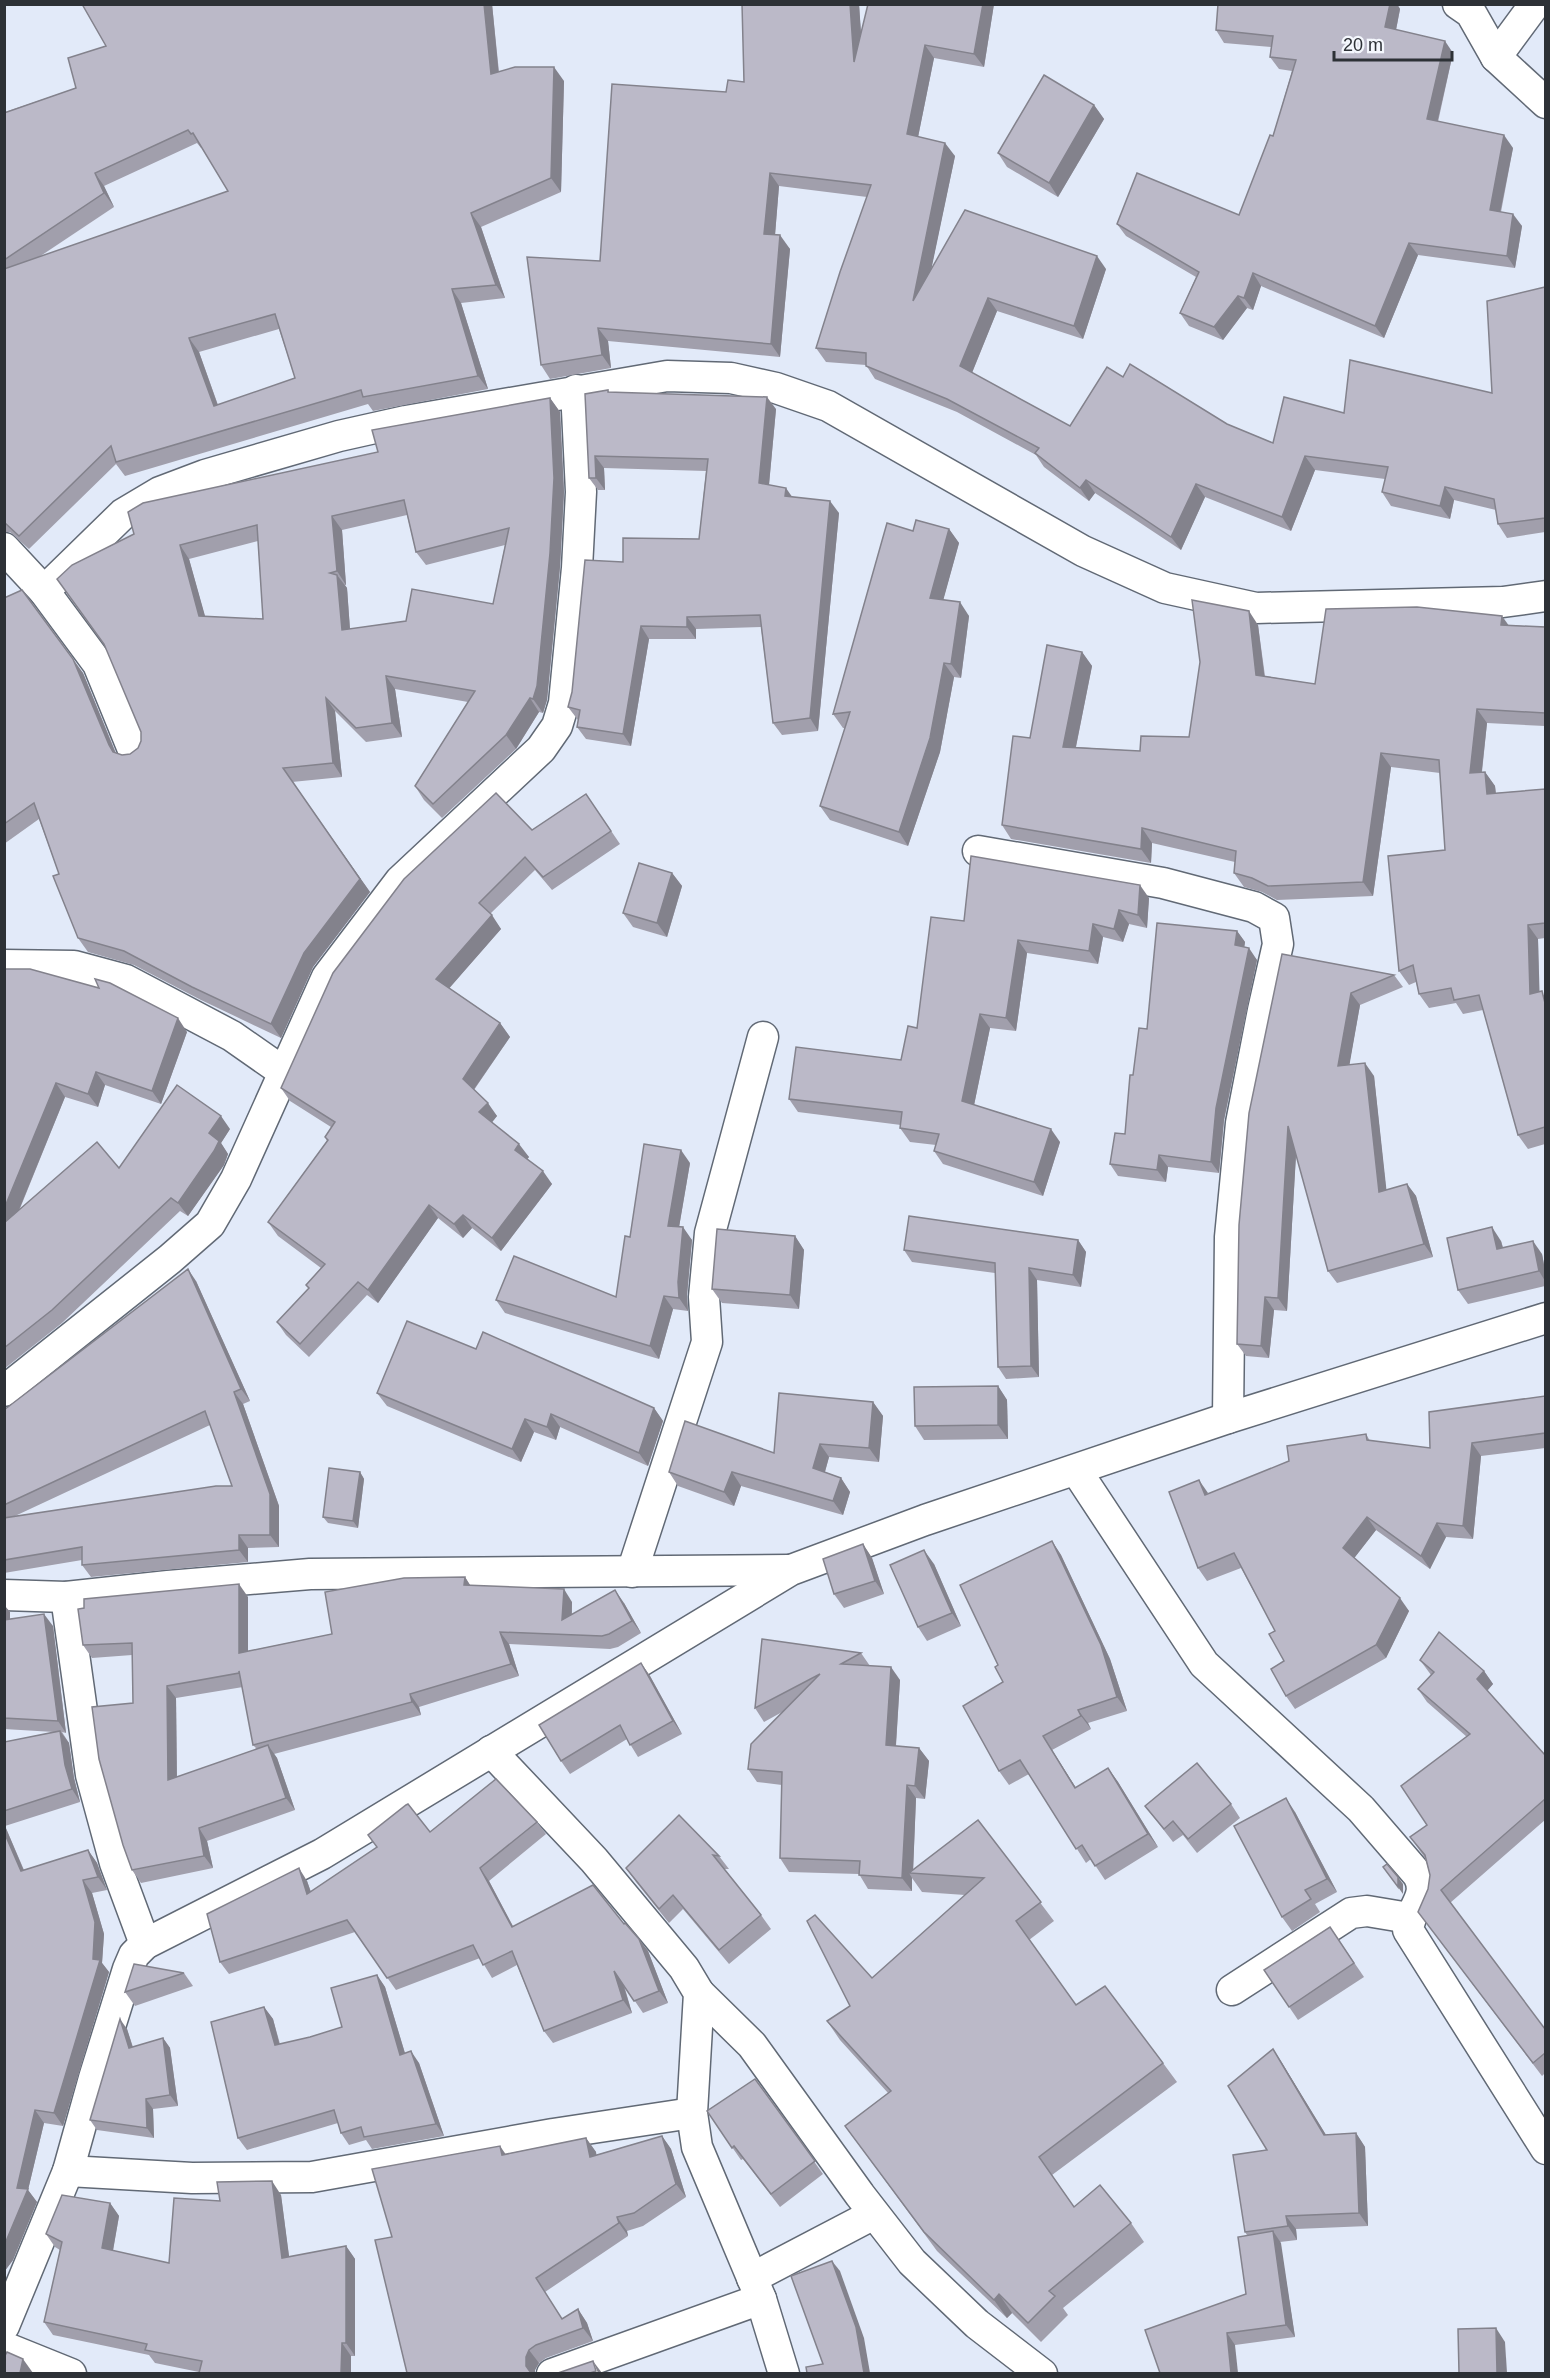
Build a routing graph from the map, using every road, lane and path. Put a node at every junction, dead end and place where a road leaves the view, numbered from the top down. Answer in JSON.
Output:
{"nodes":[{"id":1,"x":1458,"y":4,"type":"edge"},
{"id":2,"x":1535,"y":4,"type":"edge"},
{"id":3,"x":1496,"y":57,"type":"junction"},
{"id":4,"x":1545,"y":103,"type":"edge"},
{"id":5,"x":576,"y":390,"type":"junction"},
{"id":6,"x":4,"y":548,"type":"edge"},
{"id":7,"x":44,"y":591,"type":"junction"},
{"id":8,"x":1545,"y":596,"type":"edge"},
{"id":9,"x":134,"y":752,"type":"edge"},
{"id":10,"x":978,"y":851,"type":"dead end"},
{"id":11,"x":4,"y":965,"type":"edge"},
{"id":12,"x":763,"y":1037,"type":"dead end"},
{"id":13,"x":285,"y":1073,"type":"junction"},
{"id":14,"x":1545,"y":1318,"type":"edge"},
{"id":15,"x":4,"y":1391,"type":"edge"},
{"id":16,"x":1228,"y":1418,"type":"junction"},
{"id":17,"x":1076,"y":1470,"type":"junction"},
{"id":18,"x":791,"y":1570,"type":"junction"},
{"id":19,"x":632,"y":1572,"type":"junction"},
{"id":20,"x":4,"y":1595,"type":"edge"},
{"id":21,"x":66,"y":1597,"type":"junction"},
{"id":22,"x":491,"y":1751,"type":"junction"},
{"id":23,"x":1409,"y":1918,"type":"junction"},
{"id":24,"x":145,"y":1944,"type":"junction"},
{"id":25,"x":1232,"y":1990,"type":"dead end"},
{"id":26,"x":699,"y":1993,"type":"junction"},
{"id":27,"x":692,"y":2113,"type":"junction"},
{"id":28,"x":1545,"y":2149,"type":"edge"},
{"id":29,"x":68,"y":2171,"type":"junction"},
{"id":30,"x":874,"y":2214,"type":"junction"},
{"id":31,"x":756,"y":2288,"type":"junction"},
{"id":32,"x":4,"y":2326,"type":"edge"},
{"id":33,"x":4,"y":2347,"type":"edge"},
{"id":34,"x":71,"y":2373,"type":"edge"},
{"id":35,"x":552,"y":2373,"type":"edge"},
{"id":36,"x":784,"y":2373,"type":"edge"},
{"id":37,"x":1042,"y":2373,"type":"edge"}],
"edges":[{"from":1,"to":3,"type":"street"},
{"from":2,"to":3,"type":"street"},
{"from":3,"to":4,"type":"street"},
{"from":5,"to":7,"type":"street"},
{"from":5,"to":8,"type":"street"},
{"from":5,"to":13,"type":"street"},
{"from":6,"to":7,"type":"street"},
{"from":7,"to":9,"type":"street"},
{"from":10,"to":16,"type":"street"},
{"from":11,"to":13,"type":"street"},
{"from":12,"to":19,"type":"street"},
{"from":13,"to":15,"type":"street"},
{"from":14,"to":16,"type":"street"},
{"from":16,"to":17,"type":"street"},
{"from":17,"to":18,"type":"street"},
{"from":17,"to":23,"type":"street"},
{"from":18,"to":19,"type":"street"},
{"from":18,"to":22,"type":"street"},
{"from":19,"to":21,"type":"street"},
{"from":20,"to":21,"type":"street"},
{"from":21,"to":24,"type":"street"},
{"from":22,"to":24,"type":"street"},
{"from":22,"to":26,"type":"street"},
{"from":23,"to":25,"type":"street"},
{"from":23,"to":28,"type":"street"},
{"from":24,"to":29,"type":"street"},
{"from":26,"to":27,"type":"street"},
{"from":26,"to":30,"type":"street"},
{"from":27,"to":29,"type":"street"},
{"from":27,"to":31,"type":"street"},
{"from":29,"to":32,"type":"street"},
{"from":30,"to":31,"type":"street"},
{"from":30,"to":37,"type":"street"},
{"from":31,"to":35,"type":"street"},
{"from":31,"to":36,"type":"street"},
{"from":33,"to":34,"type":"street"}]}
